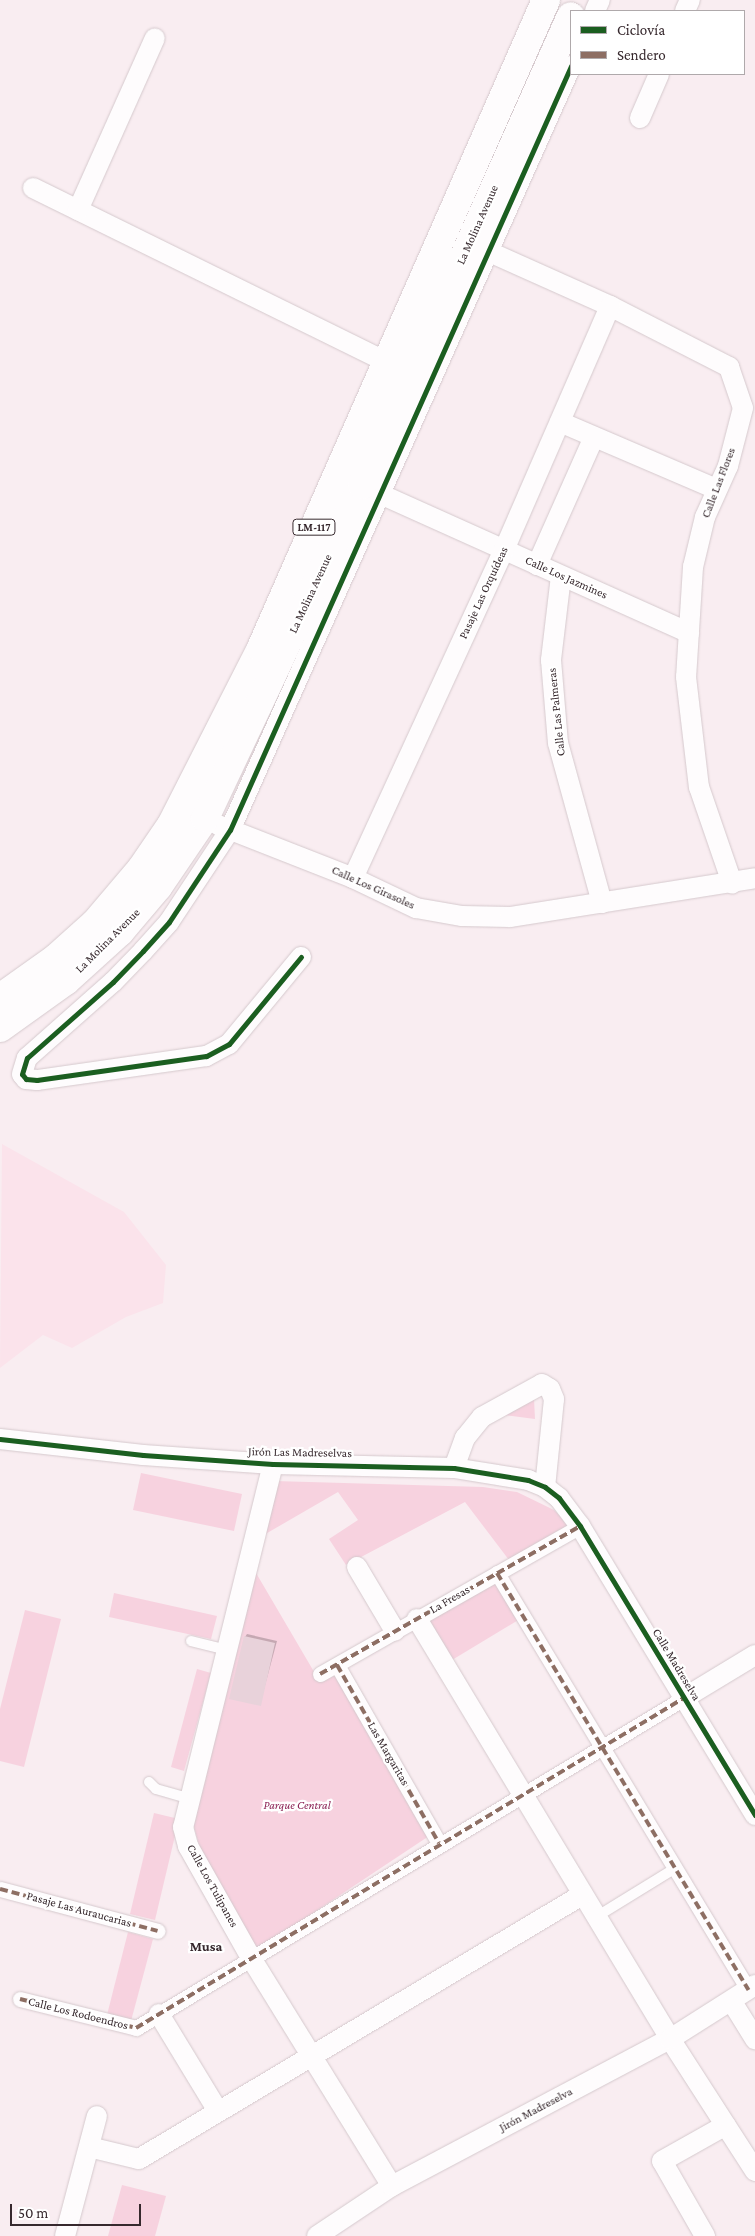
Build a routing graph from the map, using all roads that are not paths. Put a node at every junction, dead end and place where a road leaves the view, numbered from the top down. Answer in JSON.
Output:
{"nodes":[{"id":1,"x":546,"y":0,"type":"edge"},
{"id":2,"x":570,"y":19,"type":"edge"},
{"id":3,"x":155,"y":38,"type":"dead end"},
{"id":4,"x":570,"y":68,"type":"edge"},
{"id":5,"x":659,"y":75,"type":"edge"},
{"id":6,"x":640,"y":118,"type":"dead end"},
{"id":7,"x":33,"y":188,"type":"dead end"},
{"id":8,"x":78,"y":210,"type":"junction"},
{"id":9,"x":479,"y":247,"type":"junction"},
{"id":10,"x":610,"y":306,"type":"junction"},
{"id":11,"x":387,"y":362,"type":"junction"},
{"id":12,"x":560,"y":422,"type":"junction"},
{"id":13,"x":594,"y":436,"type":"junction"},
{"id":14,"x":716,"y":489,"type":"junction"},
{"id":15,"x":371,"y":490,"type":"junction"},
{"id":16,"x":504,"y":550,"type":"junction"},
{"id":17,"x":537,"y":565,"type":"junction"},
{"id":18,"x":561,"y":576,"type":"junction"},
{"id":19,"x":689,"y":633,"type":"junction"},
{"id":20,"x":184,"y":800,"type":"junction"},
{"id":21,"x":204,"y":818,"type":"junction"},
{"id":22,"x":230,"y":830,"type":"junction"},
{"id":23,"x":353,"y":878,"type":"junction"},
{"id":24,"x":755,"y":878,"type":"edge"},
{"id":25,"x":732,"y":883,"type":"junction"},
{"id":26,"x":602,"y":903,"type":"junction"},
{"id":27,"x":301,"y":957,"type":"dead end"},
{"id":28,"x":0,"y":998,"type":"edge"},
{"id":29,"x":0,"y":1028,"type":"edge"},
{"id":30,"x":0,"y":1439,"type":"edge"},
{"id":31,"x":273,"y":1464,"type":"junction"},
{"id":32,"x":454,"y":1468,"type":"junction"},
{"id":33,"x":545,"y":1488,"type":"junction"},
{"id":34,"x":580,"y":1526,"type":"junction"},
{"id":35,"x":357,"y":1567,"type":"dead end"},
{"id":36,"x":497,"y":1573,"type":"junction"},
{"id":37,"x":417,"y":1619,"type":"junction"},
{"id":38,"x":395,"y":1631,"type":"junction"},
{"id":39,"x":191,"y":1641,"type":"dead end"},
{"id":40,"x":227,"y":1650,"type":"junction"},
{"id":41,"x":755,"y":1654,"type":"edge"},
{"id":42,"x":337,"y":1665,"type":"junction"},
{"id":43,"x":320,"y":1674,"type":"dead end"},
{"id":44,"x":684,"y":1698,"type":"junction"},
{"id":45,"x":600,"y":1749,"type":"junction"},
{"id":46,"x":149,"y":1782,"type":"dead end"},
{"id":47,"x":523,"y":1795,"type":"junction"},
{"id":48,"x":190,"y":1799,"type":"junction"},
{"id":49,"x":755,"y":1815,"type":"edge"},
{"id":50,"x":439,"y":1843,"type":"junction"},
{"id":51,"x":674,"y":1869,"type":"junction"},
{"id":52,"x":0,"y":1889,"type":"edge"},
{"id":53,"x":582,"y":1894,"type":"junction"},
{"id":54,"x":596,"y":1917,"type":"junction"},
{"id":55,"x":158,"y":1931,"type":"dead end"},
{"id":56,"x":251,"y":1958,"type":"junction"},
{"id":57,"x":752,"y":1988,"type":"edge"},
{"id":58,"x":20,"y":2000,"type":"dead end"},
{"id":59,"x":732,"y":2002,"type":"junction"},
{"id":60,"x":160,"y":2014,"type":"junction"},
{"id":61,"x":670,"y":2038,"type":"junction"},
{"id":62,"x":755,"y":2039,"type":"edge"},
{"id":63,"x":310,"y":2055,"type":"junction"},
{"id":64,"x":218,"y":2111,"type":"junction"},
{"id":65,"x":97,"y":2116,"type":"dead end"},
{"id":66,"x":726,"y":2125,"type":"junction"},
{"id":67,"x":89,"y":2147,"type":"junction"},
{"id":68,"x":755,"y":2171,"type":"edge"},
{"id":69,"x":392,"y":2186,"type":"junction"},
{"id":70,"x":65,"y":2236,"type":"edge"},
{"id":71,"x":317,"y":2236,"type":"edge"},
{"id":72,"x":705,"y":2236,"type":"edge"}],
"edges":[{"from":1,"to":11,"type":"main road","name":"La Molina Avenue","number":"LM-117"},
{"from":2,"to":9,"type":"main road","name":"La Molina Avenue","number":"LM-117"},
{"from":3,"to":8,"type":"street"},
{"from":4,"to":9,"type":"street"},
{"from":5,"to":6,"type":"street"},
{"from":7,"to":8,"type":"street"},
{"from":8,"to":11,"type":"street"},
{"from":9,"to":10,"type":"street","name":"Calle Las Flores"},
{"from":9,"to":15,"type":"main road","name":"La Molina Avenue","number":"LM-117"},
{"from":10,"to":12,"type":"street","name":"Pasaje Las Orquídeas"},
{"from":10,"to":14,"type":"street","name":"Calle Las Flores"},
{"from":11,"to":20,"type":"main road","name":"La Molina Avenue","number":"LM-117"},
{"from":12,"to":13,"type":"street"},
{"from":12,"to":16,"type":"street","name":"Pasaje Las Orquídeas"},
{"from":13,"to":14,"type":"street"},
{"from":13,"to":17,"type":"street"},
{"from":14,"to":19,"type":"street","name":"Calle Las Flores"},
{"from":15,"to":16,"type":"street","name":"Calle Los Jazmines"},
{"from":15,"to":21,"type":"main road","name":"La Molina Avenue","number":"LM-117"},
{"from":15,"to":22,"type":"street"},
{"from":16,"to":17,"type":"street","name":"Calle Los Jazmines"},
{"from":16,"to":23,"type":"street","name":"Pasaje Las Orquídeas"},
{"from":17,"to":18,"type":"street","name":"Calle Los Jazmines"},
{"from":18,"to":19,"type":"street","name":"Calle Los Jazmines"},
{"from":18,"to":26,"type":"street","name":"Calle Las Palmeras"},
{"from":19,"to":25,"type":"street","name":"Calle Las Flores"},
{"from":20,"to":21,"type":"street","name":"Calle Los Girasoles"},
{"from":20,"to":28,"type":"main road","name":"La Molina Avenue","number":"LM-117"},
{"from":21,"to":22,"type":"street","name":"Calle Los Girasoles"},
{"from":21,"to":29,"type":"main road","name":"La Molina Avenue","number":"LM-117"},
{"from":22,"to":23,"type":"street","name":"Calle Los Girasoles"},
{"from":22,"to":27,"type":"street"},
{"from":23,"to":26,"type":"street","name":"Calle Los Girasoles"},
{"from":24,"to":25,"type":"street","name":"Calle Los Girasoles"},
{"from":25,"to":26,"type":"street","name":"Calle Los Girasoles"},
{"from":30,"to":31,"type":"street","name":"Jirón Las Madreselvas"},
{"from":31,"to":32,"type":"street","name":"Jirón Las Madreselvas"},
{"from":31,"to":40,"type":"street","name":"Calle Los Tulipanes"},
{"from":32,"to":33,"type":"street","name":"Jirón Las Madreselvas"},
{"from":32,"to":33,"type":"street"},
{"from":33,"to":34,"type":"street","name":"Jirón Las Madreselvas"},
{"from":34,"to":36,"type":"street","name":"La Fresas"},
{"from":34,"to":44,"type":"street","name":"Calle Madreselva"},
{"from":35,"to":38,"type":"street"},
{"from":36,"to":37,"type":"street","name":"La Fresas"},
{"from":36,"to":45,"type":"street"},
{"from":37,"to":38,"type":"street","name":"La Fresas"},
{"from":37,"to":47,"type":"street"},
{"from":38,"to":42,"type":"street","name":"La Fresas"},
{"from":39,"to":40,"type":"lane"},
{"from":40,"to":48,"type":"street","name":"Calle Los Tulipanes"},
{"from":41,"to":44,"type":"street"},
{"from":42,"to":43,"type":"street","name":"La Fresas"},
{"from":42,"to":50,"type":"street","name":"Las Margaritas"},
{"from":44,"to":45,"type":"street"},
{"from":44,"to":49,"type":"street","name":"Calle Madreselva"},
{"from":45,"to":47,"type":"street"},
{"from":45,"to":51,"type":"street"},
{"from":46,"to":48,"type":"lane"},
{"from":47,"to":50,"type":"street"},
{"from":47,"to":53,"type":"street"},
{"from":48,"to":56,"type":"street","name":"Calle Los Tulipanes"},
{"from":50,"to":56,"type":"street"},
{"from":51,"to":54,"type":"lane"},
{"from":51,"to":57,"type":"street"},
{"from":52,"to":55,"type":"street","name":"Pasaje Las Auraucarias"},
{"from":53,"to":54,"type":"street"},
{"from":53,"to":63,"type":"street"},
{"from":54,"to":61,"type":"street"},
{"from":56,"to":60,"type":"street"},
{"from":56,"to":63,"type":"street","name":"Calle Los Tulipanes"},
{"from":57,"to":59,"type":"street","name":"Jirón Madreselva"},
{"from":58,"to":60,"type":"street","name":"Calle Los Rodoendros"},
{"from":59,"to":61,"type":"street","name":"Jirón Madreselva"},
{"from":59,"to":62,"type":"street"},
{"from":60,"to":64,"type":"street"},
{"from":61,"to":66,"type":"street"},
{"from":61,"to":69,"type":"street","name":"Jirón Madreselva"},
{"from":63,"to":64,"type":"street"},
{"from":63,"to":69,"type":"street","name":"Calle Los Tulipanes"},
{"from":64,"to":67,"type":"street"},
{"from":65,"to":67,"type":"street"},
{"from":66,"to":68,"type":"street"},
{"from":66,"to":72,"type":"street"},
{"from":67,"to":70,"type":"street"},
{"from":69,"to":71,"type":"street","name":"Jirón Madreselva"}]}
